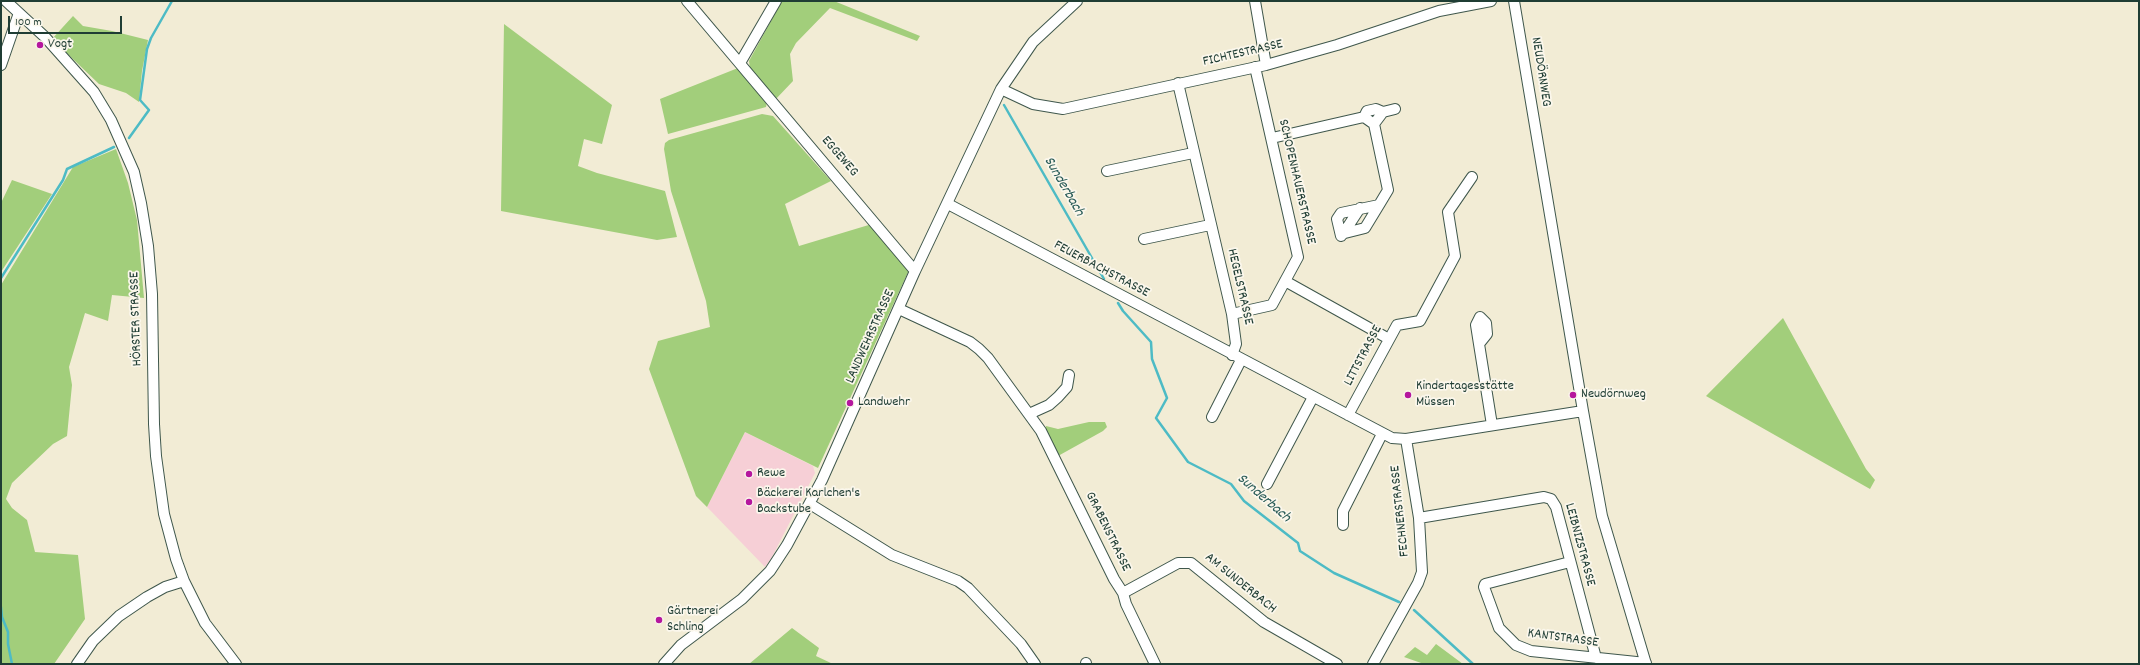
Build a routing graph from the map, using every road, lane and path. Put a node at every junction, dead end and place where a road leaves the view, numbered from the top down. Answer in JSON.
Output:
{"nodes":[{"id":1,"x":6,"y":1,"type":"edge"},
{"id":2,"x":688,"y":1,"type":"edge"},
{"id":3,"x":776,"y":1,"type":"edge"},
{"id":4,"x":1078,"y":1,"type":"edge"},
{"id":5,"x":1255,"y":1,"type":"edge"},
{"id":6,"x":1491,"y":1,"type":"edge"},
{"id":7,"x":1514,"y":1,"type":"edge"},
{"id":8,"x":1438,"y":6,"type":"edge"},
{"id":9,"x":19,"y":13,"type":"junction"},
{"id":10,"x":740,"y":63,"type":"junction"},
{"id":11,"x":1266,"y":64,"type":"junction"},
{"id":12,"x":1,"y":65,"type":"edge"},
{"id":13,"x":1255,"y":67,"type":"junction"},
{"id":14,"x":1178,"y":83,"type":"junction"},
{"id":15,"x":1001,"y":88,"type":"junction"},
{"id":16,"x":1395,"y":109,"type":"dead end"},
{"id":17,"x":1383,"y":112,"type":"junction"},
{"id":18,"x":1364,"y":117,"type":"junction"},
{"id":19,"x":1374,"y":124,"type":"junction"},
{"id":20,"x":1272,"y":138,"type":"junction"},
{"id":21,"x":1193,"y":153,"type":"junction"},
{"id":22,"x":1107,"y":171,"type":"dead end"},
{"id":23,"x":1472,"y":177,"type":"dead end"},
{"id":24,"x":948,"y":204,"type":"junction"},
{"id":25,"x":1379,"y":206,"type":"junction"},
{"id":26,"x":1357,"y":212,"type":"junction"},
{"id":27,"x":1367,"y":223,"type":"junction"},
{"id":28,"x":1210,"y":225,"type":"junction"},
{"id":29,"x":1144,"y":239,"type":"dead end"},
{"id":30,"x":915,"y":270,"type":"junction"},
{"id":31,"x":1285,"y":281,"type":"junction"},
{"id":32,"x":898,"y":309,"type":"junction"},
{"id":33,"x":1232,"y":314,"type":"junction"},
{"id":34,"x":1389,"y":339,"type":"junction"},
{"id":35,"x":1479,"y":344,"type":"dead end"},
{"id":36,"x":1232,"y":355,"type":"junction"},
{"id":37,"x":1241,"y":360,"type":"junction"},
{"id":38,"x":1069,"y":375,"type":"dead end"},
{"id":39,"x":1313,"y":396,"type":"junction"},
{"id":40,"x":1583,"y":411,"type":"junction"},
{"id":41,"x":1028,"y":414,"type":"junction"},
{"id":42,"x":1348,"y":415,"type":"junction"},
{"id":43,"x":1212,"y":417,"type":"dead end"},
{"id":44,"x":1492,"y":425,"type":"junction"},
{"id":45,"x":1382,"y":434,"type":"junction"},
{"id":46,"x":1406,"y":439,"type":"junction"},
{"id":47,"x":1267,"y":484,"type":"dead end"},
{"id":48,"x":810,"y":504,"type":"junction"},
{"id":49,"x":1419,"y":518,"type":"junction"},
{"id":50,"x":1343,"y":525,"type":"dead end"},
{"id":51,"x":1570,"y":562,"type":"junction"},
{"id":52,"x":184,"y":581,"type":"junction"},
{"id":53,"x":1123,"y":593,"type":"junction"},
{"id":54,"x":1596,"y":658,"type":"junction"},
{"id":55,"x":77,"y":664,"type":"edge"},
{"id":56,"x":236,"y":664,"type":"edge"},
{"id":57,"x":664,"y":664,"type":"edge"},
{"id":58,"x":1035,"y":664,"type":"edge"},
{"id":59,"x":1155,"y":664,"type":"edge"},
{"id":60,"x":1337,"y":664,"type":"edge"},
{"id":61,"x":1373,"y":664,"type":"edge"},
{"id":62,"x":1646,"y":664,"type":"edge"}],
"edges":[{"from":1,"to":9,"type":"street","name":"HÖRSTER STRASSE"},
{"from":2,"to":10,"type":"street","name":"EGGEWEG"},
{"from":3,"to":10,"type":"street"},
{"from":4,"to":15,"type":"street","name":"LANDWEHRSTRASSE"},
{"from":5,"to":11,"type":"street"},
{"from":6,"to":8,"type":"street","name":"FICHTESTRASSE"},
{"from":7,"to":40,"type":"street","name":"NEUDÖRNWEG"},
{"from":8,"to":11,"type":"street","name":"FICHTESTRASSE"},
{"from":9,"to":12,"type":"street"},
{"from":9,"to":52,"type":"street","name":"HÖRSTER STRASSE"},
{"from":10,"to":30,"type":"street","name":"EGGEWEG"},
{"from":11,"to":13,"type":"street","name":"FICHTESTRASSE"},
{"from":13,"to":14,"type":"street","name":"FICHTESTRASSE"},
{"from":13,"to":20,"type":"street","name":"SCHOPENHAUERSTRASSE"},
{"from":14,"to":15,"type":"street","name":"FICHTESTRASSE"},
{"from":14,"to":21,"type":"street","name":"HEGELSTRASSE"},
{"from":15,"to":24,"type":"street","name":"LANDWEHRSTRASSE"},
{"from":16,"to":17,"type":"street"},
{"from":17,"to":18,"type":"street"},
{"from":17,"to":19,"type":"street"},
{"from":18,"to":19,"type":"street"},
{"from":18,"to":20,"type":"street"},
{"from":19,"to":25,"type":"street"},
{"from":20,"to":31,"type":"street","name":"SCHOPENHAUERSTRASSE"},
{"from":21,"to":22,"type":"street"},
{"from":21,"to":28,"type":"street","name":"HEGELSTRASSE"},
{"from":23,"to":34,"type":"street","name":"LITTSTRASSE"},
{"from":24,"to":30,"type":"street","name":"LANDWEHRSTRASSE"},
{"from":24,"to":36,"type":"street","name":"FEUERBACHSTRASSE"},
{"from":25,"to":26,"type":"street"},
{"from":25,"to":27,"type":"street"},
{"from":26,"to":27,"type":"street"},
{"from":26,"to":27,"type":"street"},
{"from":28,"to":29,"type":"street"},
{"from":28,"to":33,"type":"street","name":"HEGELSTRASSE"},
{"from":30,"to":32,"type":"street","name":"LANDWEHRSTRASSE"},
{"from":31,"to":33,"type":"street","name":"SCHOPENHAUERSTRASSE"},
{"from":31,"to":34,"type":"street"},
{"from":32,"to":41,"type":"street","name":"GRABENSTRASSE"},
{"from":32,"to":48,"type":"street","name":"LANDWEHRSTRASSE"},
{"from":33,"to":36,"type":"street","name":"HEGELSTRASSE"},
{"from":34,"to":42,"type":"street","name":"LITTSTRASSE"},
{"from":35,"to":44,"type":"street"},
{"from":36,"to":37,"type":"street","name":"FEUERBACHSTRASSE"},
{"from":37,"to":39,"type":"street","name":"FEUERBACHSTRASSE"},
{"from":37,"to":43,"type":"street"},
{"from":38,"to":41,"type":"street"},
{"from":39,"to":42,"type":"street","name":"FEUERBACHSTRASSE"},
{"from":39,"to":47,"type":"street"},
{"from":40,"to":44,"type":"street","name":"FEUERBACHSTRASSE"},
{"from":40,"to":62,"type":"street","name":"NEUDÖRNWEG"},
{"from":41,"to":53,"type":"street","name":"GRABENSTRASSE"},
{"from":42,"to":45,"type":"street","name":"FEUERBACHSTRASSE"},
{"from":44,"to":46,"type":"street","name":"FEUERBACHSTRASSE"},
{"from":45,"to":46,"type":"street","name":"FEUERBACHSTRASSE"},
{"from":45,"to":50,"type":"street"},
{"from":46,"to":49,"type":"street","name":"FECHNERSTRASSE"},
{"from":48,"to":57,"type":"street","name":"LANDWEHRSTRASSE"},
{"from":48,"to":58,"type":"street"},
{"from":49,"to":51,"type":"street","name":"LEIBNIZSTRASSE"},
{"from":49,"to":61,"type":"street","name":"FECHNERSTRASSE"},
{"from":51,"to":54,"type":"street","name":"LEIBNIZSTRASSE"},
{"from":51,"to":54,"type":"street","name":"KANTSTRASSE"},
{"from":52,"to":55,"type":"street"},
{"from":52,"to":56,"type":"street","name":"HÖRSTER STRASSE"},
{"from":53,"to":59,"type":"street","name":"GRABENSTRASSE"},
{"from":53,"to":60,"type":"street","name":"AM SUNDERBACH"},
{"from":54,"to":62,"type":"street","name":"KANTSTRASSE"}]}
